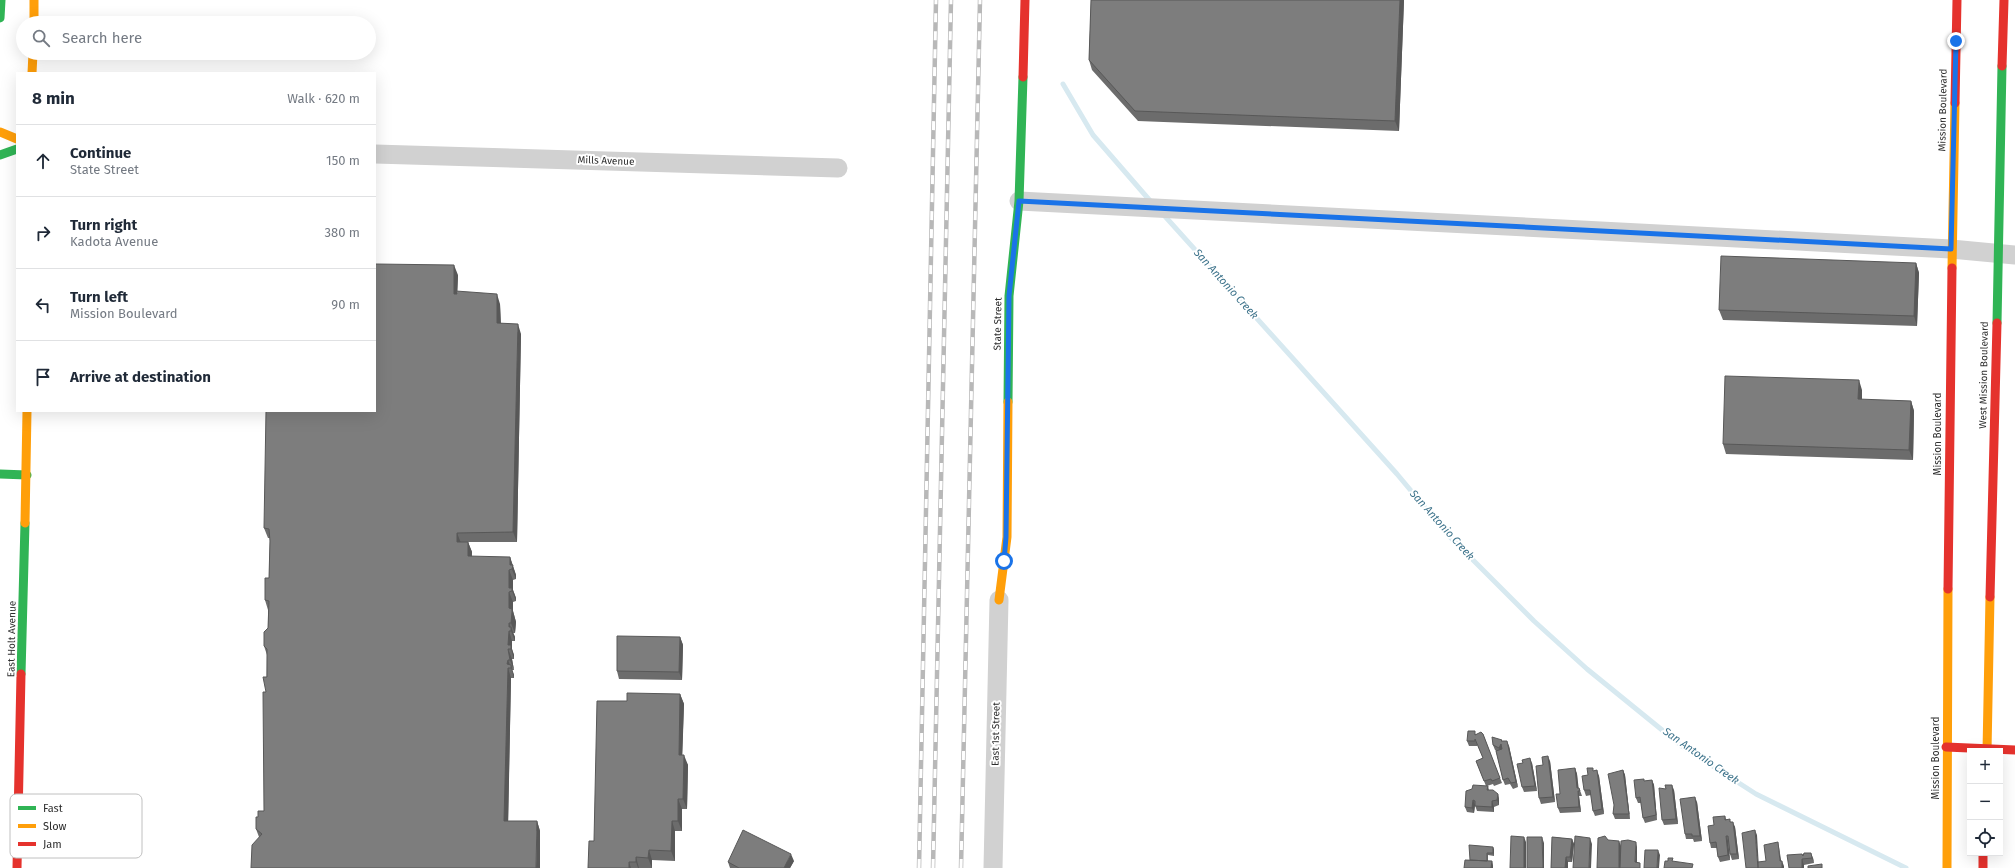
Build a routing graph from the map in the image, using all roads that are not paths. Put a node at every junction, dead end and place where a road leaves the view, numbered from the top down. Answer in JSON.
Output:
{"nodes":[{"id":1,"x":0,"y":0,"type":"edge"},
{"id":2,"x":34,"y":0,"type":"edge"},
{"id":3,"x":1025,"y":0,"type":"edge"},
{"id":4,"x":1957,"y":0,"type":"edge"},
{"id":5,"x":2004,"y":0,"type":"edge"},
{"id":6,"x":34,"y":16,"type":"edge"},
{"id":7,"x":0,"y":18,"type":"edge"},
{"id":8,"x":33,"y":60,"type":"edge"},
{"id":9,"x":32,"y":72,"type":"edge"},
{"id":10,"x":0,"y":132,"type":"edge"},
{"id":11,"x":16,"y":139,"type":"edge"},
{"id":12,"x":16,"y":149,"type":"edge"},
{"id":13,"x":376,"y":154,"type":"edge"},
{"id":14,"x":0,"y":155,"type":"edge"},
{"id":15,"x":838,"y":168,"type":"dead end"},
{"id":16,"x":1019,"y":201,"type":"junction"},
{"id":17,"x":1951,"y":249,"type":"junction"},
{"id":18,"x":2006,"y":255,"type":"edge"},
{"id":19,"x":27,"y":412,"type":"edge"},
{"id":20,"x":0,"y":474,"type":"edge"},
{"id":21,"x":26,"y":475,"type":"junction"},
{"id":22,"x":1000,"y":600,"type":"joint"},
{"id":23,"x":1946,"y":747,"type":"junction"},
{"id":24,"x":1967,"y":748,"type":"edge"},
{"id":25,"x":1988,"y":748,"type":"edge"},
{"id":26,"x":2003,"y":750,"type":"edge"},
{"id":27,"x":2015,"y":750,"type":"edge"},
{"id":28,"x":19,"y":794,"type":"edge"},
{"id":29,"x":1983,"y":856,"type":"edge"},
{"id":30,"x":17,"y":858,"type":"edge"},
{"id":31,"x":1947,"y":864,"type":"edge"},
{"id":32,"x":17,"y":868,"type":"edge"},
{"id":33,"x":993,"y":868,"type":"edge"},
{"id":34,"x":1983,"y":868,"type":"edge"}],
"edges":[{"from":1,"to":7,"type":"main road"},
{"from":2,"to":6,"type":"main road"},
{"from":3,"to":16,"type":"main road","name":"State Street"},
{"from":4,"to":17,"type":"main road","name":"Mission Boulevard"},
{"from":5,"to":18,"type":"main road","name":"West Mission Boulevard"},
{"from":8,"to":9,"type":"main road"},
{"from":10,"to":11,"type":"main road"},
{"from":12,"to":14,"type":"main road"},
{"from":13,"to":15,"type":"street","name":"Mills Avenue"},
{"from":16,"to":17,"type":"street"},
{"from":16,"to":22,"type":"main road","name":"State Street"},
{"from":17,"to":18,"type":"street"},
{"from":17,"to":23,"type":"main road","name":"Mission Boulevard"},
{"from":18,"to":25,"type":"main road","name":"West Mission Boulevard"},
{"from":19,"to":21,"type":"main road","name":"East Holt Avenue"},
{"from":20,"to":21,"type":"main road"},
{"from":21,"to":28,"type":"main road","name":"East Holt Avenue"},
{"from":22,"to":33,"type":"street","name":"East 1st Street"},
{"from":23,"to":24,"type":"main road"},
{"from":23,"to":31,"type":"main road","name":"Mission Boulevard"},
{"from":26,"to":27,"type":"main road"},
{"from":29,"to":34,"type":"main road"},
{"from":30,"to":32,"type":"main road","name":"East Holt Avenue"}]}
